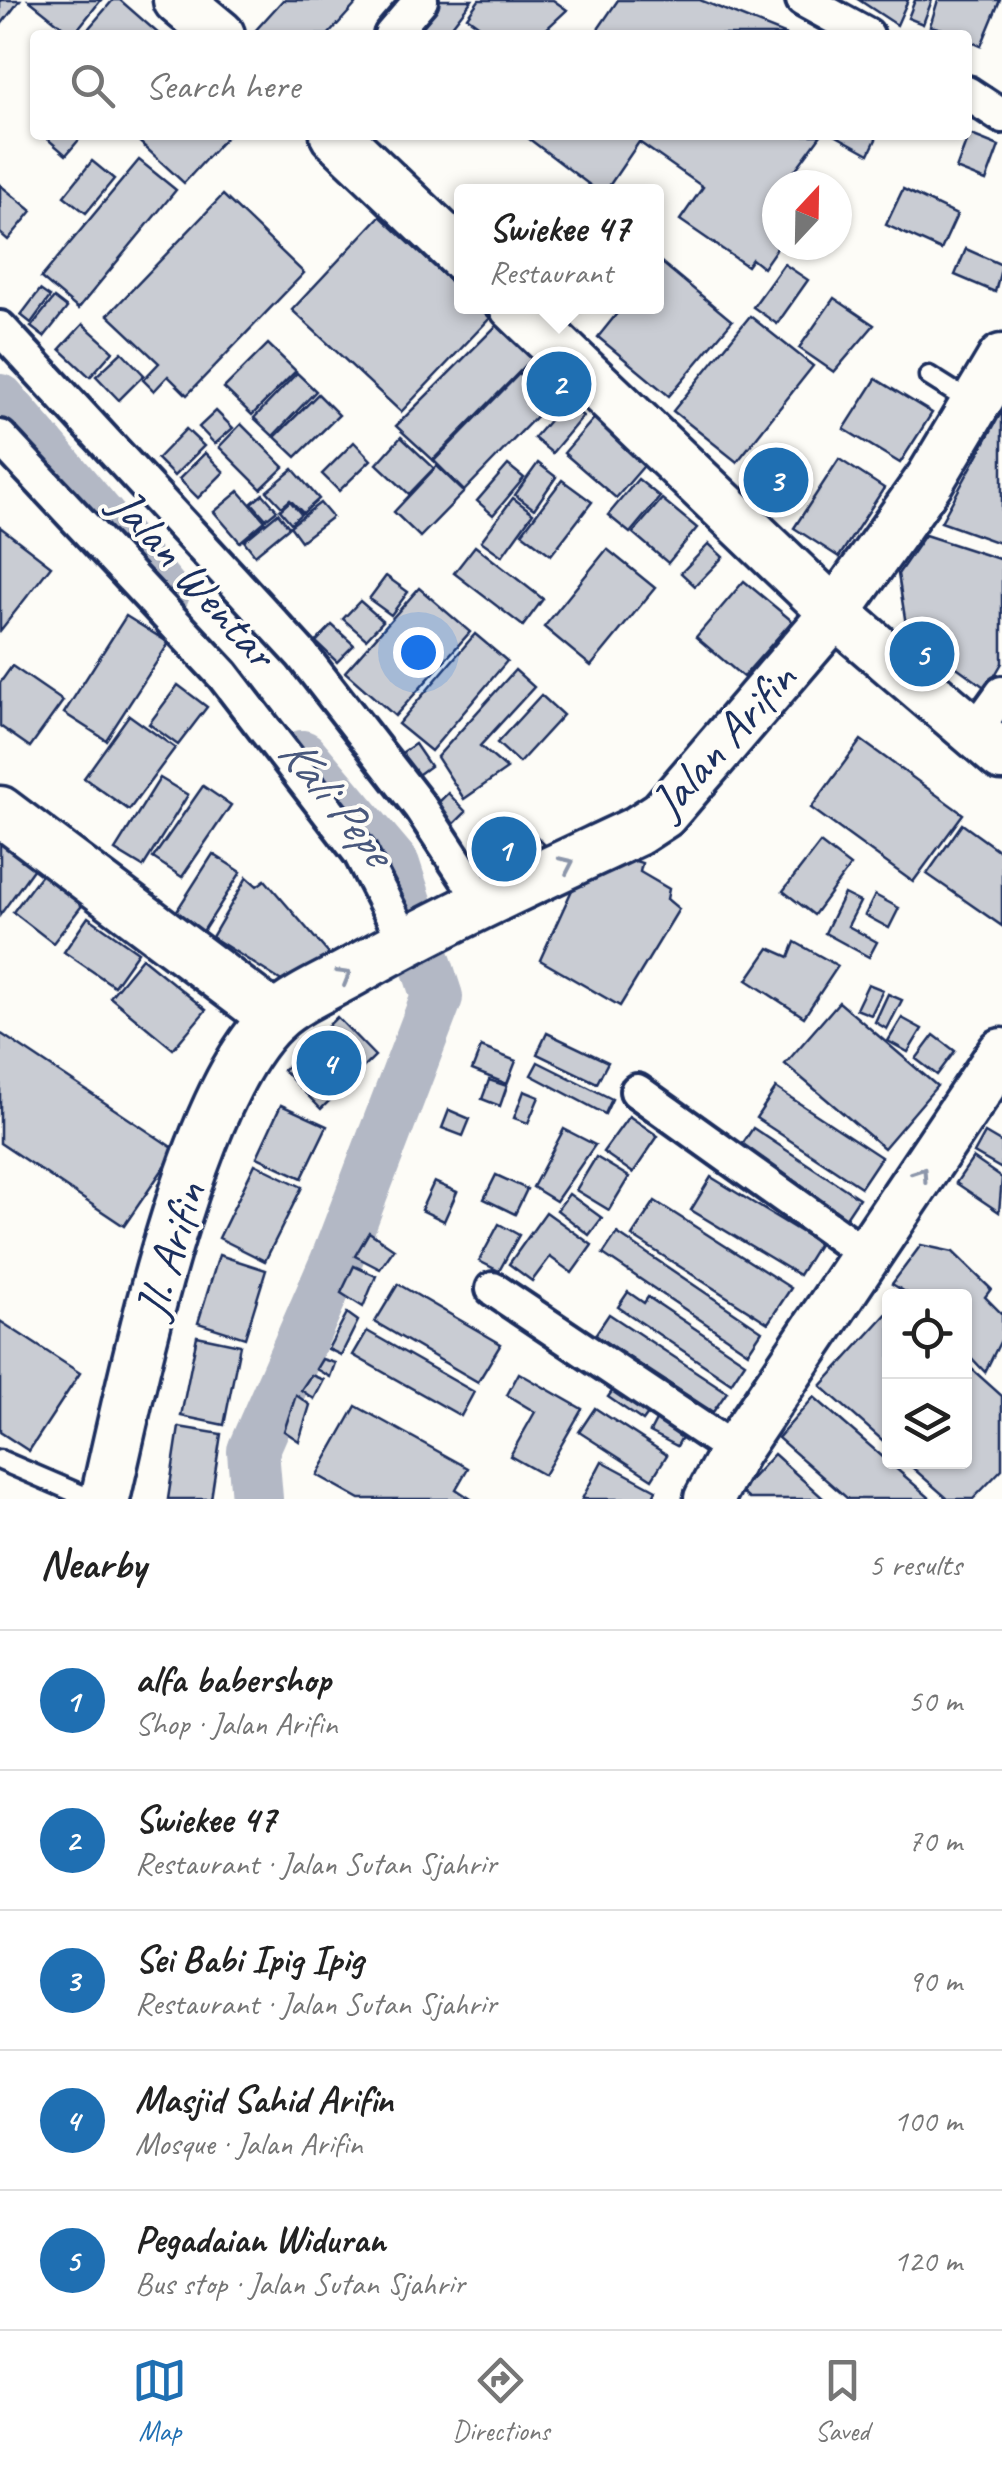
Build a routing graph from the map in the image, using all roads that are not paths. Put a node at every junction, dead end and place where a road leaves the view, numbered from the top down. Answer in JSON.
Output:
{"nodes":[{"id":1,"x":178,"y":0,"type":"edge"},
{"id":2,"x":421,"y":0,"type":"edge"},
{"id":3,"x":803,"y":0,"type":"edge"},
{"id":4,"x":214,"y":30,"type":"edge"},
{"id":5,"x":395,"y":30,"type":"edge"},
{"id":6,"x":858,"y":30,"type":"edge"},
{"id":7,"x":972,"y":96,"type":"edge"},
{"id":8,"x":1002,"y":116,"type":"edge"},
{"id":9,"x":340,"y":140,"type":"edge"},
{"id":10,"x":454,"y":248,"type":"edge"},
{"id":11,"x":522,"y":314,"type":"edge"},
{"id":12,"x":0,"y":328,"type":"edge"},
{"id":13,"x":1002,"y":360,"type":"edge"},
{"id":14,"x":929,"y":376,"type":"dead end"},
{"id":15,"x":976,"y":405,"type":"junction"},
{"id":16,"x":0,"y":437,"type":"edge"},
{"id":17,"x":835,"y":613,"type":"junction"},
{"id":18,"x":1002,"y":694,"type":"edge"},
{"id":19,"x":988,"y":744,"type":"edge"},
{"id":20,"x":2,"y":815,"type":"edge"},
{"id":21,"x":480,"y":904,"type":"junction"},
{"id":22,"x":410,"y":939,"type":"junction"},
{"id":23,"x":275,"y":1018,"type":"junction"},
{"id":24,"x":1002,"y":1053,"type":"edge"},
{"id":25,"x":637,"y":1091,"type":"dead end"},
{"id":26,"x":866,"y":1255,"type":"junction"},
{"id":27,"x":493,"y":1289,"type":"dead end"},
{"id":28,"x":736,"y":1451,"type":"junction"},
{"id":29,"x":0,"y":1460,"type":"edge"},
{"id":30,"x":90,"y":1499,"type":"edge"},
{"id":31,"x":105,"y":1499,"type":"edge"},
{"id":32,"x":709,"y":1499,"type":"edge"}],
"edges":[{"from":1,"to":4,"type":"main road"},
{"from":2,"to":5,"type":"street"},
{"from":3,"to":6,"type":"street"},
{"from":7,"to":8,"type":"street"},
{"from":9,"to":10,"type":"main road"},
{"from":11,"to":17,"type":"main road"},
{"from":12,"to":21,"type":"street"},
{"from":13,"to":15,"type":"main road","name":"Jalan Arifin"},
{"from":14,"to":15,"type":"lane"},
{"from":15,"to":17,"type":"main road","name":"Jalan Arifin"},
{"from":16,"to":22,"type":"street","name":"Jalan Wentar"},
{"from":17,"to":19,"type":"main road"},
{"from":21,"to":17,"type":"main road","name":"Jalan Arifin","one_way":true},
{"from":18,"to":19,"type":"street"},
{"from":20,"to":23,"type":"main road"},
{"from":21,"to":22,"type":"main road","name":"Jalan Arifin"},
{"from":23,"to":22,"type":"main road","name":"Jalan Arifin","one_way":true},
{"from":23,"to":31,"type":"main road","name":"Jl. Arifin"},
{"from":26,"to":24,"type":"main road","one_way":true},
{"from":25,"to":26,"type":"street"},
{"from":26,"to":28,"type":"main road"},
{"from":27,"to":28,"type":"street"},
{"from":28,"to":32,"type":"main road"},
{"from":29,"to":30,"type":"lane"}]}
